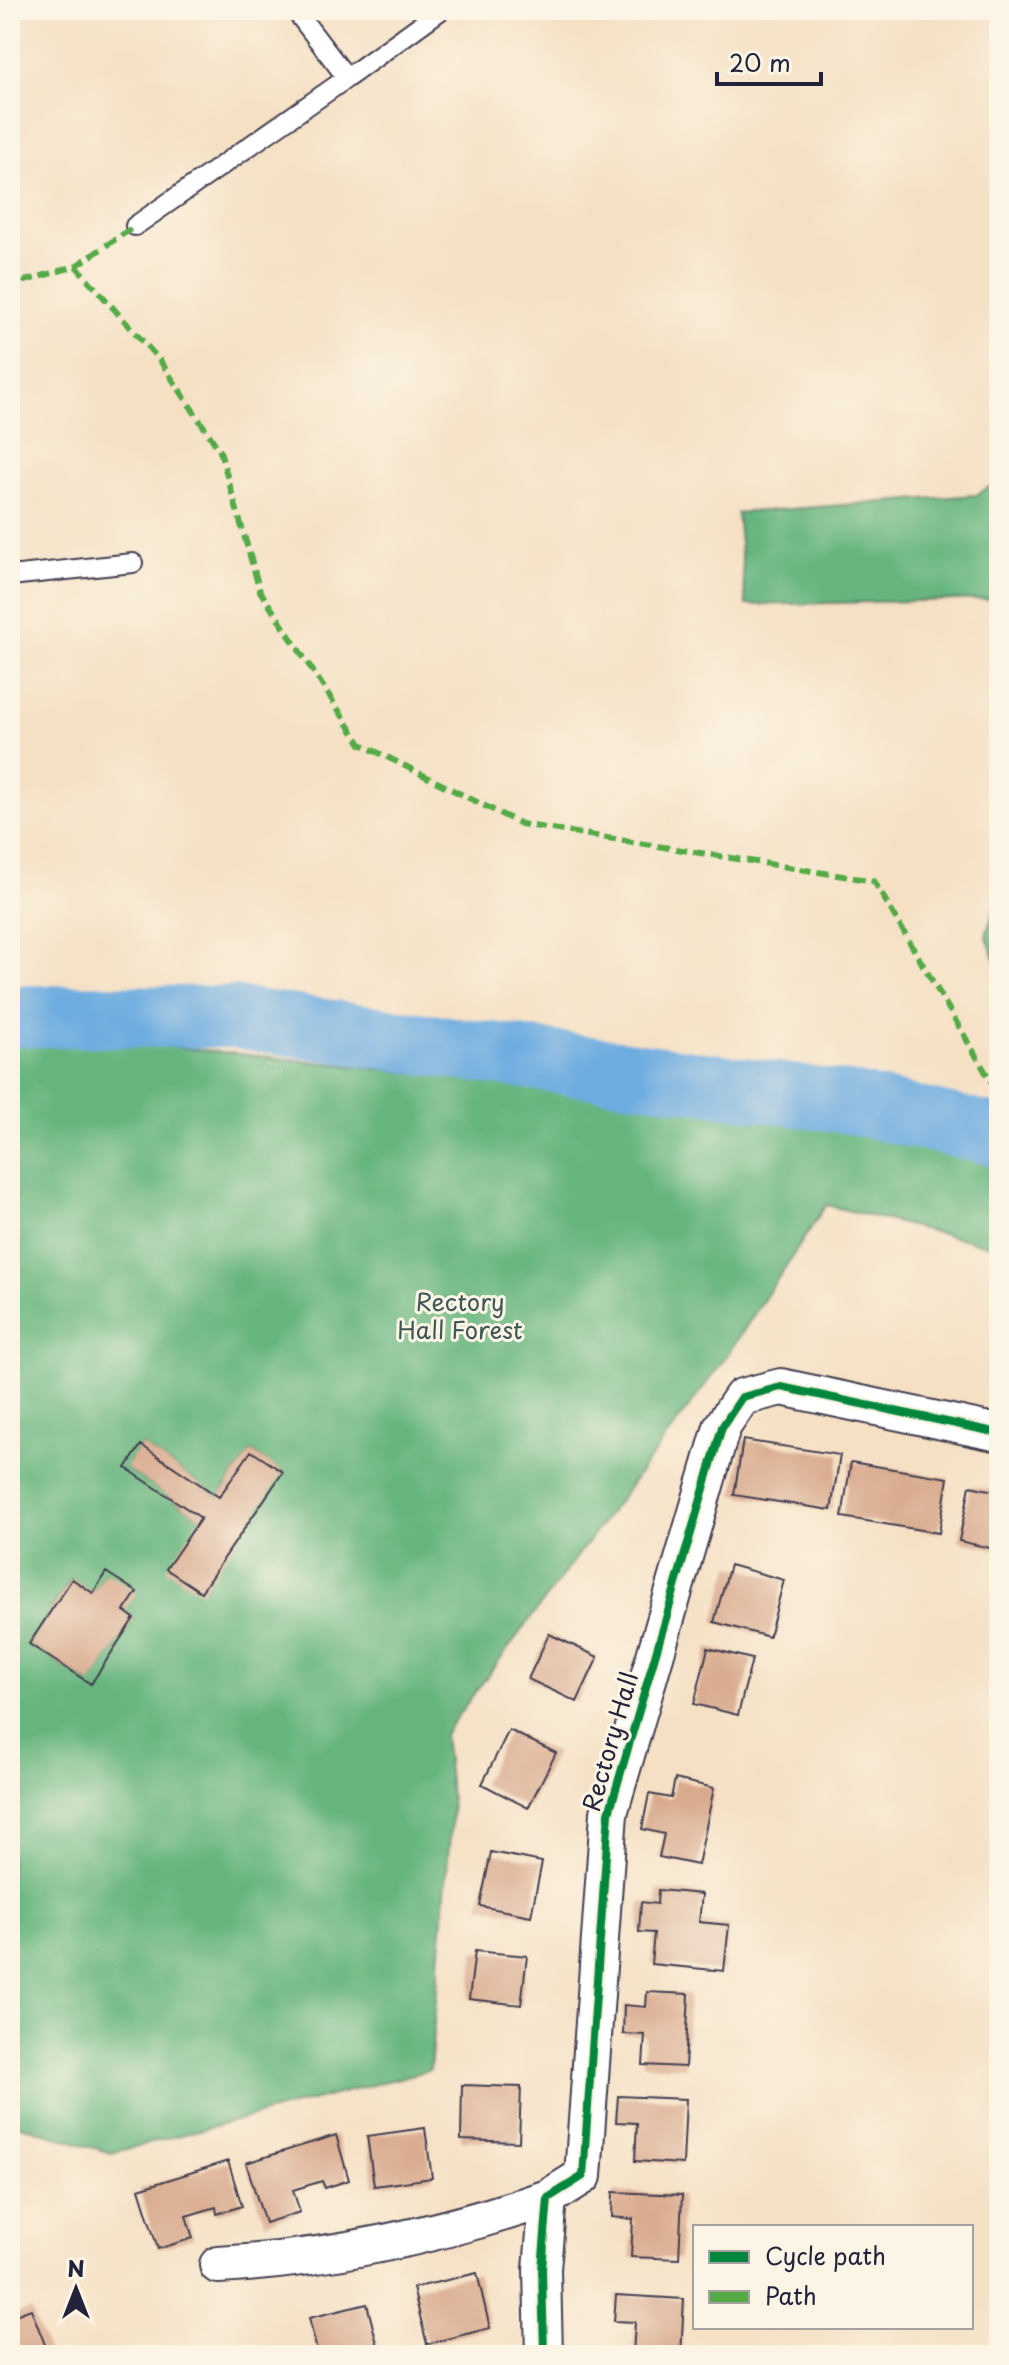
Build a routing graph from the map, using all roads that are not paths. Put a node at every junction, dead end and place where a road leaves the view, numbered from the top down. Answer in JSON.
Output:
{"nodes":[{"id":1,"x":295,"y":10,"type":"edge"},
{"id":2,"x":441,"y":10,"type":"edge"},
{"id":3,"x":347,"y":78,"type":"junction"},
{"id":4,"x":135,"y":226,"type":"dead end"},
{"id":5,"x":133,"y":563,"type":"dead end"},
{"id":6,"x":10,"y":576,"type":"edge"},
{"id":7,"x":999,"y":1433,"type":"edge"},
{"id":8,"x":548,"y":2198,"type":"junction"},
{"id":9,"x":218,"y":2265,"type":"dead end"},
{"id":10,"x":544,"y":2355,"type":"edge"}],
"edges":[{"from":1,"to":3,"type":"lane"},
{"from":2,"to":3,"type":"lane"},
{"from":3,"to":4,"type":"lane"},
{"from":5,"to":6,"type":"lane"},
{"from":7,"to":8,"type":"street","name":"Rectory Hall"},
{"from":8,"to":9,"type":"street","name":"Rectory Hall"},
{"from":8,"to":10,"type":"street"}]}
